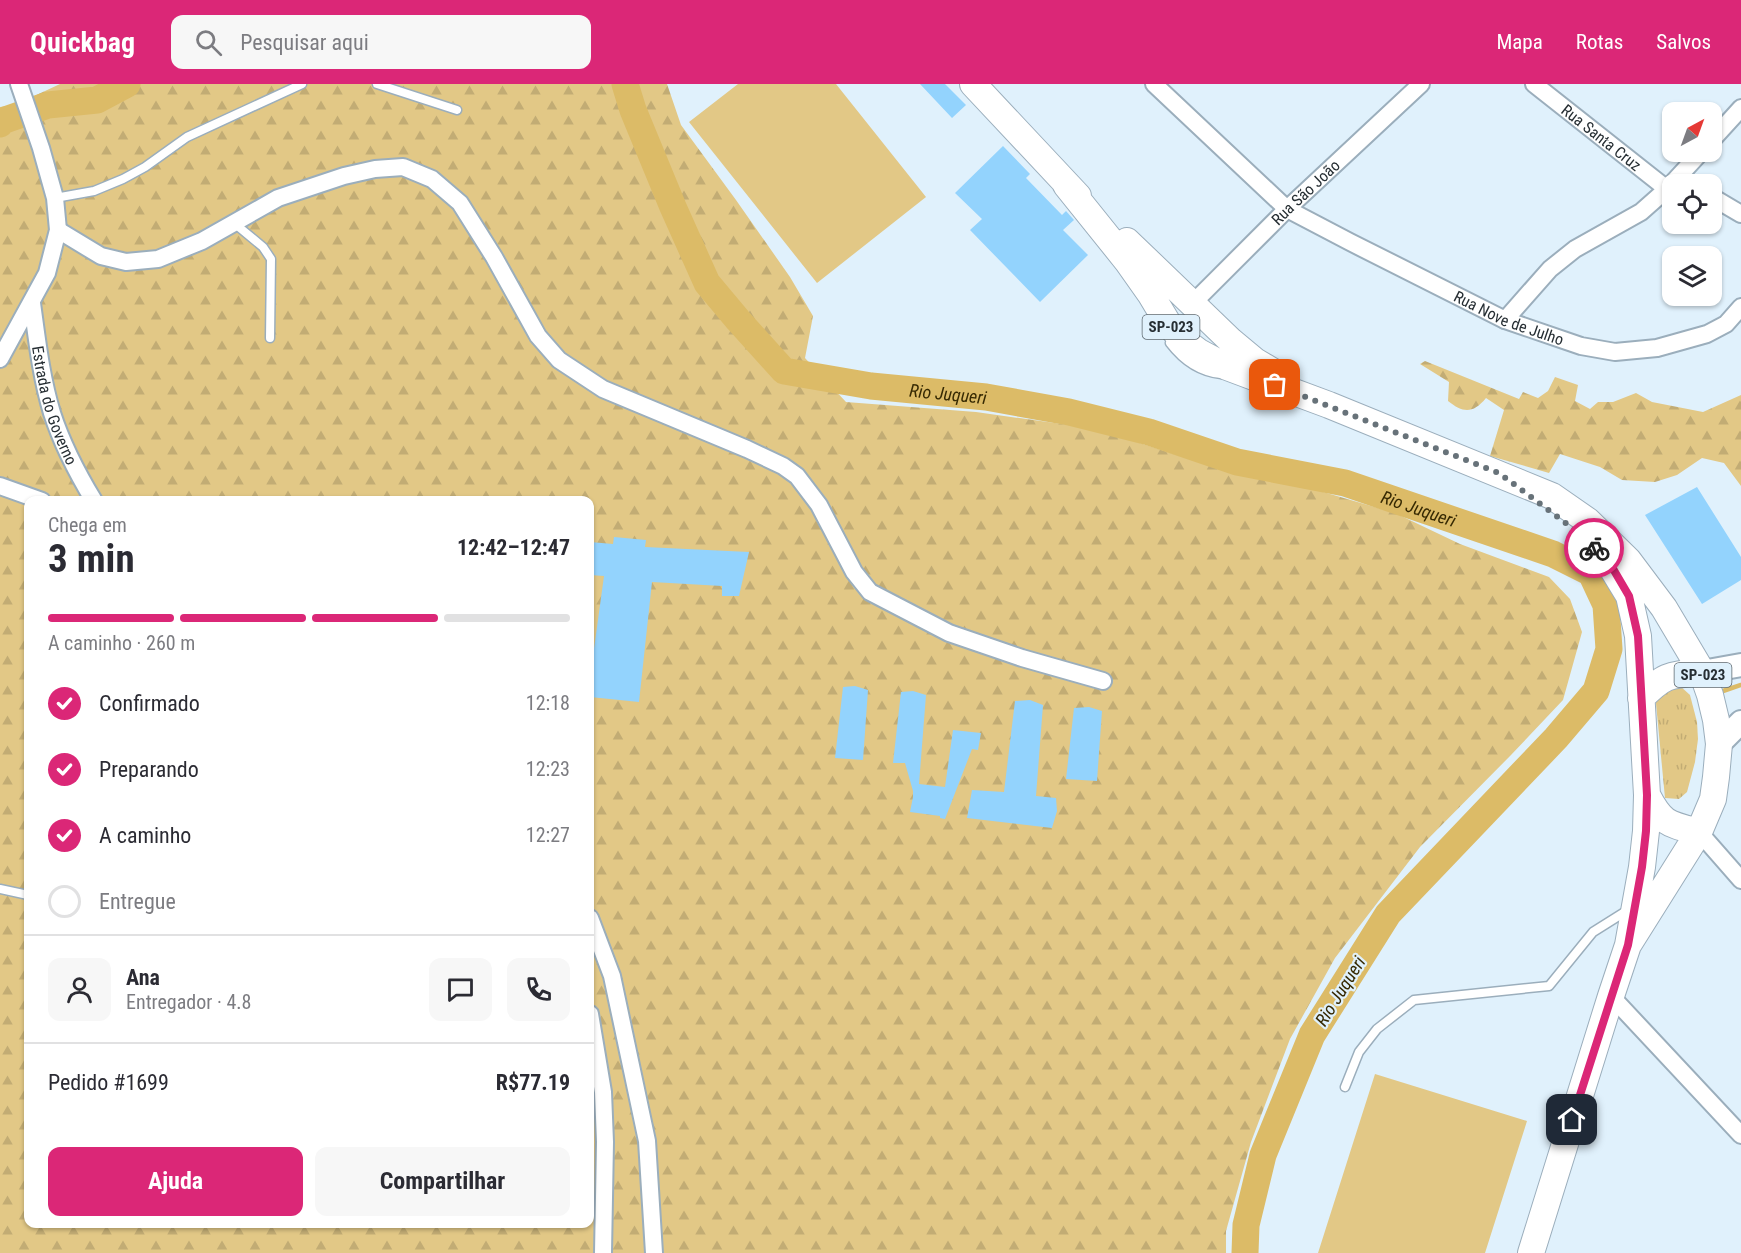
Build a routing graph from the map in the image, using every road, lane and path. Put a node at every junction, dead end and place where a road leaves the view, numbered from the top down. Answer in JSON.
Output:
{"nodes":[{"id":1,"x":302,"y":84,"type":"edge"},
{"id":2,"x":377,"y":84,"type":"edge"},
{"id":3,"x":973,"y":84,"type":"edge"},
{"id":4,"x":1154,"y":84,"type":"edge"},
{"id":5,"x":1421,"y":84,"type":"edge"},
{"id":6,"x":1534,"y":84,"type":"edge"},
{"id":7,"x":21,"y":88,"type":"edge"},
{"id":8,"x":1741,"y":108,"type":"edge"},
{"id":9,"x":457,"y":110,"type":"dead end"},
{"id":10,"x":1722,"y":129,"type":"edge"},
{"id":11,"x":1664,"y":174,"type":"edge"},
{"id":12,"x":1066,"y":184,"type":"junction"},
{"id":13,"x":1662,"y":196,"type":"edge"},
{"id":14,"x":56,"y":198,"type":"junction"},
{"id":15,"x":1722,"y":203,"type":"edge"},
{"id":16,"x":1287,"y":209,"type":"junction"},
{"id":17,"x":1741,"y":214,"type":"edge"},
{"id":18,"x":234,"y":223,"type":"junction"},
{"id":19,"x":58,"y":230,"type":"junction"},
{"id":20,"x":1127,"y":261,"type":"junction"},
{"id":21,"x":32,"y":303,"type":"junction"},
{"id":22,"x":1193,"y":303,"type":"junction"},
{"id":23,"x":1741,"y":306,"type":"edge"},
{"id":24,"x":1505,"y":320,"type":"junction"},
{"id":25,"x":270,"y":338,"type":"dead end"},
{"id":26,"x":0,"y":359,"type":"edge"},
{"id":27,"x":1329,"y":405,"type":"junction"},
{"id":28,"x":1499,"y":473,"type":"junction"},
{"id":29,"x":0,"y":486,"type":"edge"},
{"id":30,"x":28,"y":496,"type":"edge"},
{"id":31,"x":91,"y":496,"type":"edge"},
{"id":32,"x":1741,"y":665,"type":"edge"},
{"id":33,"x":1702,"y":672,"type":"junction"},
{"id":34,"x":1103,"y":681,"type":"dead end"},
{"id":35,"x":1641,"y":698,"type":"junction"},
{"id":36,"x":1741,"y":722,"type":"edge"},
{"id":37,"x":1719,"y":744,"type":"junction"},
{"id":38,"x":1647,"y":795,"type":"junction"},
{"id":39,"x":1699,"y":832,"type":"junction"},
{"id":40,"x":1741,"y":880,"type":"edge"},
{"id":41,"x":0,"y":889,"type":"edge"},
{"id":42,"x":24,"y":894,"type":"edge"},
{"id":43,"x":1636,"y":905,"type":"junction"},
{"id":44,"x":594,"y":929,"type":"edge"},
{"id":45,"x":1628,"y":945,"type":"junction"},
{"id":46,"x":1611,"y":996,"type":"junction"},
{"id":47,"x":594,"y":1038,"type":"edge"},
{"id":48,"x":1345,"y":1087,"type":"dead end"},
{"id":49,"x":1741,"y":1135,"type":"edge"},
{"id":50,"x":603,"y":1253,"type":"edge"},
{"id":51,"x":654,"y":1253,"type":"edge"},
{"id":52,"x":1531,"y":1253,"type":"edge"}],
"edges":[{"from":1,"to":14,"type":"lane"},
{"from":2,"to":9,"type":"lane"},
{"from":3,"to":12,"type":"main road","number":"SP-023"},
{"from":4,"to":16,"type":"street","name":"Rua Nove de Julho"},
{"from":5,"to":16,"type":"street","name":"Rua São João"},
{"from":6,"to":11,"type":"street","name":"Rua Santa Cruz"},
{"from":7,"to":14,"type":"street"},
{"from":8,"to":10,"type":"street"},
{"from":12,"to":20,"type":"main road","number":"SP-023"},
{"from":12,"to":22,"type":"main road","number":"SP-023"},
{"from":13,"to":24,"type":"street"},
{"from":14,"to":19,"type":"street"},
{"from":15,"to":17,"type":"street"},
{"from":16,"to":22,"type":"street","name":"Rua São João"},
{"from":16,"to":24,"type":"street","name":"Rua Nove de Julho"},
{"from":18,"to":19,"type":"street"},
{"from":18,"to":25,"type":"lane"},
{"from":18,"to":34,"type":"street"},
{"from":19,"to":21,"type":"street"},
{"from":20,"to":22,"type":"main road"},
{"from":20,"to":27,"type":"main road","number":"SP-023"},
{"from":21,"to":26,"type":"street"},
{"from":21,"to":31,"type":"street","name":"Estrada do Governo"},
{"from":22,"to":27,"type":"main road","number":"SP-023"},
{"from":23,"to":24,"type":"street","name":"Rua Nove de Julho"},
{"from":27,"to":28,"type":"main road","number":"SP-023"},
{"from":28,"to":33,"type":"main road","number":"SP-023"},
{"from":28,"to":35,"type":"main road","number":"SP-023"},
{"from":29,"to":30,"type":"street"},
{"from":32,"to":33,"type":"street"},
{"from":33,"to":35,"type":"main road","number":"SP-023"},
{"from":33,"to":37,"type":"main road","number":"SP-023"},
{"from":35,"to":38,"type":"main road","number":"SP-023"},
{"from":36,"to":37,"type":"street"},
{"from":37,"to":39,"type":"main road","number":"SP-023"},
{"from":38,"to":39,"type":"main road","number":"SP-023"},
{"from":38,"to":43,"type":"main road","number":"SP-023"},
{"from":39,"to":40,"type":"street"},
{"from":39,"to":45,"type":"main road","number":"SP-023"},
{"from":41,"to":42,"type":"lane"},
{"from":43,"to":45,"type":"main road","number":"SP-023"},
{"from":43,"to":48,"type":"lane"},
{"from":44,"to":51,"type":"street"},
{"from":45,"to":46,"type":"main road","number":"SP-023"},
{"from":46,"to":49,"type":"street"},
{"from":46,"to":52,"type":"main road","number":"SP-023"},
{"from":47,"to":50,"type":"street"}]}
